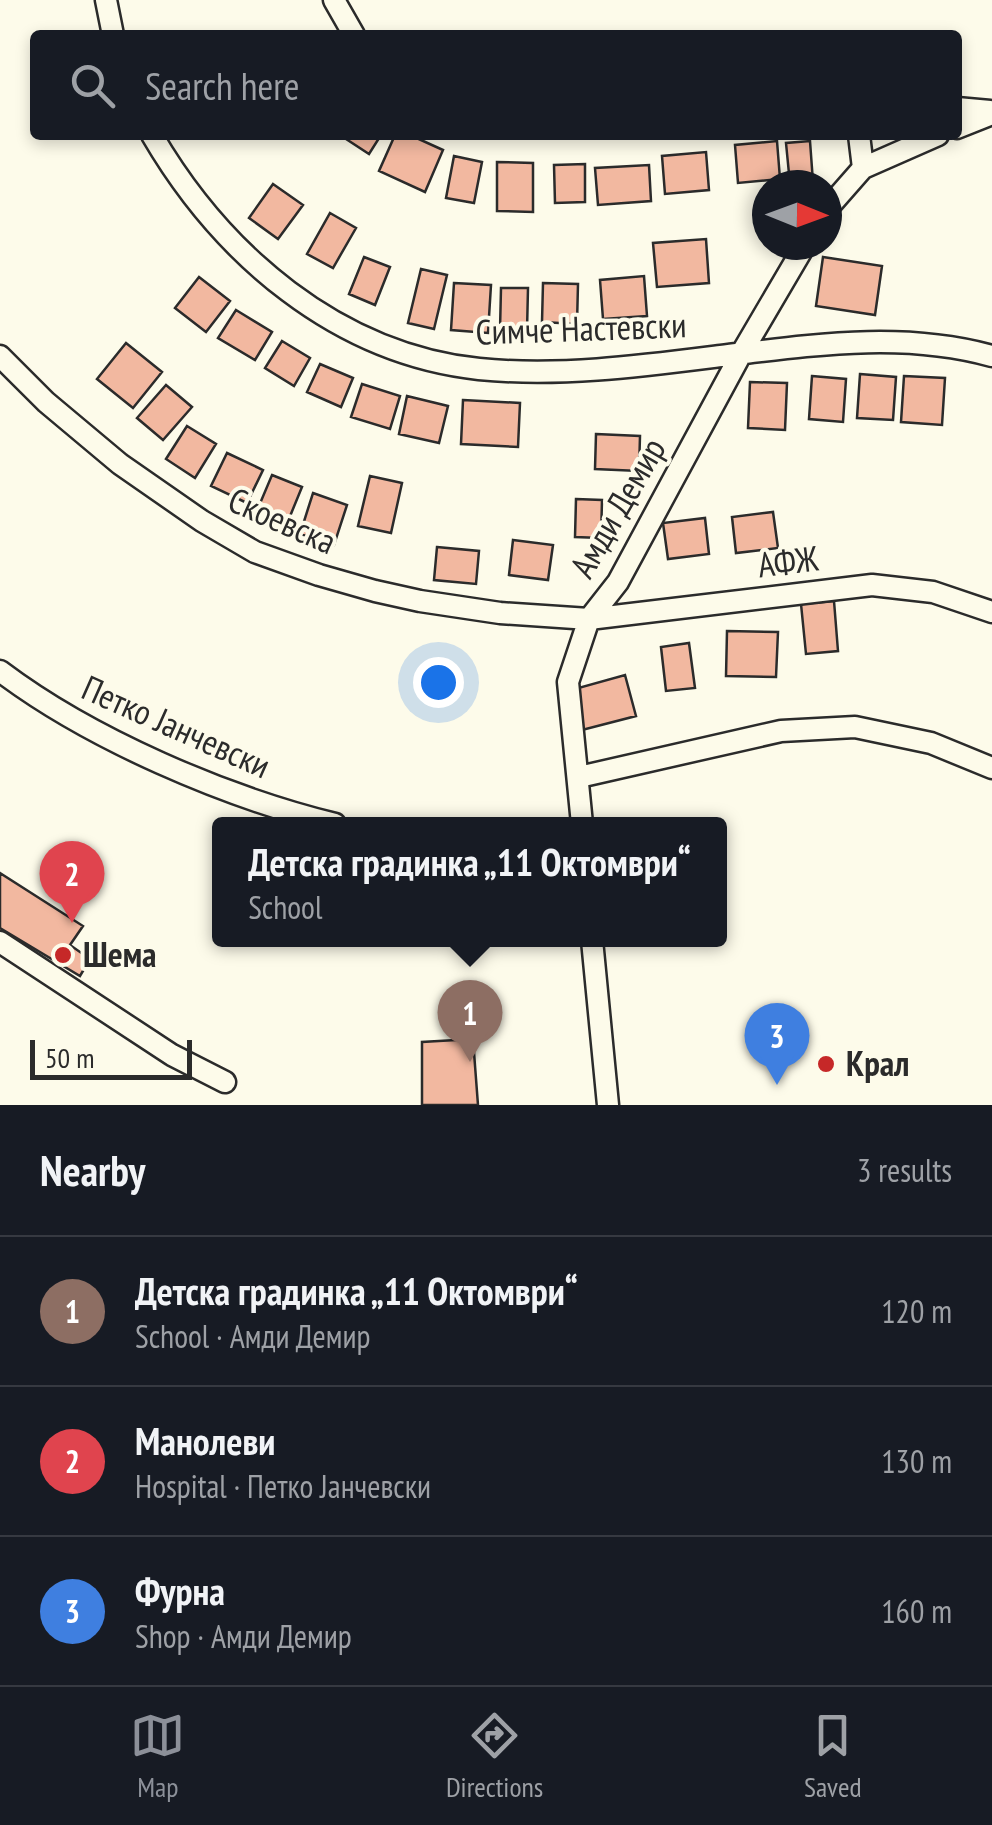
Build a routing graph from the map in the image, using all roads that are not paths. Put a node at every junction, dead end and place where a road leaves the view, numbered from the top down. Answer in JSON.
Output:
{"nodes":[{"id":1,"x":106,"y":0,"type":"edge"},
{"id":2,"x":334,"y":0,"type":"edge"},
{"id":3,"x":112,"y":30,"type":"edge"},
{"id":4,"x":351,"y":30,"type":"edge"},
{"id":5,"x":962,"y":109,"type":"edge"},
{"id":6,"x":992,"y":112,"type":"edge"},
{"id":7,"x":962,"y":126,"type":"edge"},
{"id":8,"x":155,"y":140,"type":"edge"},
{"id":9,"x":860,"y":140,"type":"edge"},
{"id":10,"x":927,"y":140,"type":"edge"},
{"id":11,"x":863,"y":168,"type":"junction"},
{"id":12,"x":842,"y":192,"type":"edge"},
{"id":13,"x":796,"y":260,"type":"edge"},
{"id":14,"x":741,"y":354,"type":"junction"},
{"id":15,"x":2,"y":356,"type":"edge"},
{"id":16,"x":992,"y":356,"type":"edge"},
{"id":17,"x":992,"y":612,"type":"edge"},
{"id":18,"x":589,"y":618,"type":"junction"},
{"id":19,"x":0,"y":671,"type":"edge"},
{"id":20,"x":992,"y":768,"type":"edge"},
{"id":21,"x":579,"y":777,"type":"junction"},
{"id":22,"x":313,"y":817,"type":"edge"},
{"id":23,"x":582,"y":817,"type":"edge"},
{"id":24,"x":0,"y":942,"type":"edge"},
{"id":25,"x":593,"y":947,"type":"edge"},
{"id":26,"x":225,"y":1082,"type":"dead end"},
{"id":27,"x":608,"y":1105,"type":"edge"}],
"edges":[{"from":1,"to":3,"type":"street"},
{"from":2,"to":4,"type":"street"},
{"from":5,"to":6,"type":"street"},
{"from":6,"to":7,"type":"street"},
{"from":8,"to":14,"type":"street","name":"Симче Настевски"},
{"from":9,"to":11,"type":"street"},
{"from":10,"to":11,"type":"street"},
{"from":11,"to":12,"type":"street"},
{"from":13,"to":14,"type":"street","name":"Амди Демир"},
{"from":14,"to":16,"type":"street","name":"Симче Настевски"},
{"from":14,"to":18,"type":"street","name":"Амди Демир"},
{"from":15,"to":18,"type":"street","name":"Скоевска"},
{"from":17,"to":18,"type":"street","name":"АФЖ"},
{"from":18,"to":21,"type":"street","name":"Амди Демир"},
{"from":19,"to":22,"type":"street","name":"Петко Јанчевски"},
{"from":20,"to":21,"type":"street"},
{"from":21,"to":23,"type":"street","name":"Амди Демир"},
{"from":24,"to":26,"type":"street"},
{"from":25,"to":27,"type":"street"}]}
